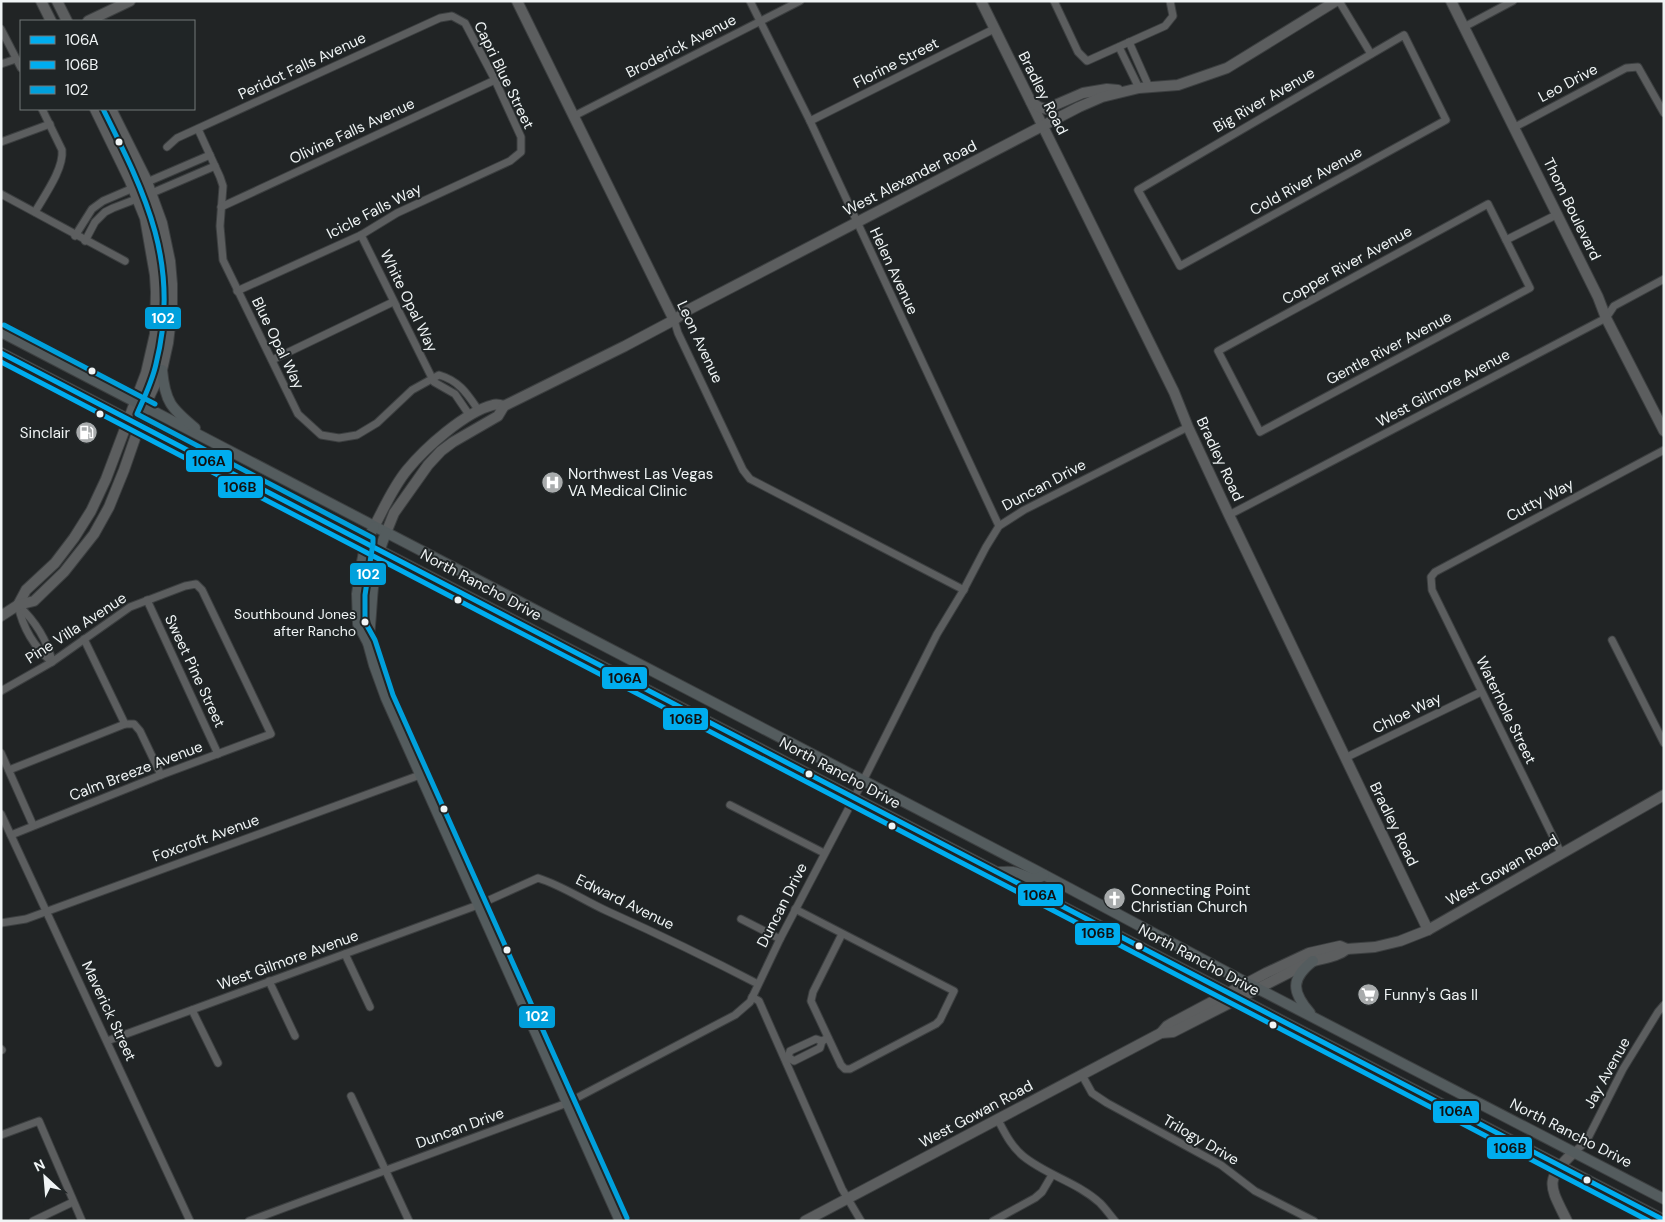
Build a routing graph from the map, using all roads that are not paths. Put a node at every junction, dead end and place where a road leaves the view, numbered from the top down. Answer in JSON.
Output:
{"nodes":[{"id":1,"x":41,"y":1,"type":"edge"},
{"id":2,"x":58,"y":1,"type":"edge"},
{"id":3,"x":517,"y":1,"type":"edge"},
{"id":4,"x":750,"y":1,"type":"edge"},
{"id":5,"x":800,"y":1,"type":"edge"},
{"id":6,"x":981,"y":1,"type":"edge"},
{"id":7,"x":1054,"y":1,"type":"edge"},
{"id":8,"x":1170,"y":1,"type":"edge"},
{"id":9,"x":1337,"y":1,"type":"edge"},
{"id":10,"x":1450,"y":1,"type":"edge"},
{"id":11,"x":1513,"y":1,"type":"edge"},
{"id":12,"x":124,"y":2,"type":"edge"},
{"id":13,"x":452,"y":16,"type":"joint"},
{"id":14,"x":50,"y":20,"type":"edge"},
{"id":15,"x":67,"y":20,"type":"edge"},
{"id":16,"x":90,"y":20,"type":"edge"},
{"id":17,"x":760,"y":22,"type":"junction"},
{"id":18,"x":1464,"y":27,"type":"junction"},
{"id":19,"x":994,"y":28,"type":"junction"},
{"id":20,"x":1,"y":29,"type":"edge"},
{"id":21,"x":1129,"y":42,"type":"junction"},
{"id":22,"x":1119,"y":47,"type":"junction"},
{"id":23,"x":1371,"y":54,"type":"junction"},
{"id":24,"x":16,"y":59,"type":"junction"},
{"id":25,"x":1,"y":64,"type":"edge"},
{"id":26,"x":20,"y":66,"type":"edge"},
{"id":27,"x":495,"y":80,"type":"junction"},
{"id":28,"x":1144,"y":87,"type":"junction"},
{"id":29,"x":1127,"y":91,"type":"junction"},
{"id":30,"x":1031,"y":102,"type":"junction"},
{"id":31,"x":43,"y":110,"type":"edge"},
{"id":32,"x":95,"y":110,"type":"edge"},
{"id":33,"x":112,"y":110,"type":"edge"},
{"id":34,"x":1664,"y":113,"type":"edge"},
{"id":35,"x":574,"y":116,"type":"junction"},
{"id":36,"x":1446,"y":120,"type":"joint"},
{"id":37,"x":810,"y":121,"type":"junction"},
{"id":38,"x":50,"y":124,"type":"junction"},
{"id":39,"x":1043,"y":126,"type":"junction"},
{"id":40,"x":1515,"y":127,"type":"junction"},
{"id":41,"x":198,"y":129,"type":"junction"},
{"id":42,"x":1,"y":142,"type":"edge"},
{"id":43,"x":167,"y":148,"type":"dead end"},
{"id":44,"x":521,"y":152,"type":"joint"},
{"id":45,"x":210,"y":155,"type":"junction"},
{"id":46,"x":215,"y":166,"type":"junction"},
{"id":47,"x":148,"y":182,"type":"junction"},
{"id":48,"x":133,"y":187,"type":"junction"},
{"id":49,"x":152,"y":193,"type":"junction"},
{"id":50,"x":1,"y":194,"type":"edge"},
{"id":51,"x":138,"y":198,"type":"junction"},
{"id":52,"x":221,"y":206,"type":"junction"},
{"id":53,"x":35,"y":212,"type":"junction"},
{"id":54,"x":1558,"y":214,"type":"junction"},
{"id":55,"x":856,"y":222,"type":"junction"},
{"id":56,"x":362,"y":235,"type":"junction"},
{"id":57,"x":76,"y":236,"type":"junction"},
{"id":58,"x":1506,"y":240,"type":"junction"},
{"id":59,"x":85,"y":241,"type":"junction"},
{"id":60,"x":124,"y":261,"type":"dead end"},
{"id":61,"x":1180,"y":266,"type":"joint"},
{"id":62,"x":1664,"y":279,"type":"edge"},
{"id":63,"x":237,"y":291,"type":"junction"},
{"id":64,"x":394,"y":302,"type":"junction"},
{"id":65,"x":1606,"y":318,"type":"junction"},
{"id":66,"x":674,"y":320,"type":"junction"},
{"id":67,"x":1,"y":332,"type":"edge"},
{"id":68,"x":1,"y":353,"type":"edge"},
{"id":69,"x":272,"y":360,"type":"junction"},
{"id":70,"x":162,"y":370,"type":"junction"},
{"id":71,"x":433,"y":380,"type":"junction"},
{"id":72,"x":134,"y":402,"type":"junction"},
{"id":73,"x":504,"y":406,"type":"junction"},
{"id":74,"x":146,"y":408,"type":"junction"},
{"id":75,"x":474,"y":414,"type":"junction"},
{"id":76,"x":128,"y":418,"type":"junction"},
{"id":77,"x":140,"y":424,"type":"junction"},
{"id":78,"x":1188,"y":427,"type":"junction"},
{"id":79,"x":1664,"y":431,"type":"edge"},
{"id":80,"x":1260,"y":432,"type":"joint"},
{"id":81,"x":212,"y":441,"type":"junction"},
{"id":82,"x":1664,"y":450,"type":"edge"},
{"id":83,"x":95,"y":503,"type":"junction"},
{"id":84,"x":1229,"y":515,"type":"junction"},
{"id":85,"x":999,"y":526,"type":"junction"},
{"id":86,"x":374,"y":527,"type":"junction"},
{"id":87,"x":386,"y":533,"type":"junction"},
{"id":88,"x":366,"y":542,"type":"junction"},
{"id":89,"x":379,"y":549,"type":"junction"},
{"id":90,"x":81,"y":552,"type":"junction"},
{"id":91,"x":1431,"y":577,"type":"joint"},
{"id":92,"x":964,"y":590,"type":"junction"},
{"id":93,"x":147,"y":600,"type":"junction"},
{"id":94,"x":18,"y":605,"type":"junction"},
{"id":95,"x":1,"y":616,"type":"edge"},
{"id":96,"x":84,"y":639,"type":"junction"},
{"id":97,"x":1612,"y":640,"type":"dead end"},
{"id":98,"x":368,"y":643,"type":"junction"},
{"id":99,"x":52,"y":662,"type":"junction"},
{"id":100,"x":1,"y":691,"type":"edge"},
{"id":101,"x":1481,"y":692,"type":"junction"},
{"id":102,"x":125,"y":724,"type":"junction"},
{"id":103,"x":272,"y":734,"type":"joint"},
{"id":104,"x":1664,"y":743,"type":"edge"},
{"id":105,"x":1,"y":753,"type":"edge"},
{"id":106,"x":218,"y":754,"type":"junction"},
{"id":107,"x":1345,"y":758,"type":"junction"},
{"id":108,"x":9,"y":770,"type":"junction"},
{"id":109,"x":161,"y":775,"type":"junction"},
{"id":110,"x":420,"y":775,"type":"junction"},
{"id":111,"x":863,"y":781,"type":"junction"},
{"id":112,"x":1664,"y":794,"type":"edge"},
{"id":113,"x":854,"y":797,"type":"junction"},
{"id":114,"x":730,"y":805,"type":"dead end"},
{"id":115,"x":1,"y":814,"type":"edge"},
{"id":116,"x":33,"y":825,"type":"junction"},
{"id":117,"x":11,"y":835,"type":"junction"},
{"id":118,"x":824,"y":853,"type":"junction"},
{"id":119,"x":1561,"y":854,"type":"junction"},
{"id":120,"x":997,"y":872,"type":"junction"},
{"id":121,"x":1044,"y":875,"type":"junction"},
{"id":122,"x":1067,"y":888,"type":"junction"},
{"id":123,"x":1052,"y":901,"type":"junction"},
{"id":124,"x":478,"y":905,"type":"junction"},
{"id":125,"x":795,"y":909,"type":"junction"},
{"id":126,"x":48,"y":911,"type":"junction"},
{"id":127,"x":742,"y":919,"type":"dead end"},
{"id":128,"x":1,"y":923,"type":"edge"},
{"id":129,"x":1428,"y":930,"type":"junction"},
{"id":130,"x":842,"y":934,"type":"junction"},
{"id":131,"x":780,"y":939,"type":"junction"},
{"id":132,"x":1347,"y":949,"type":"junction"},
{"id":133,"x":345,"y":954,"type":"junction"},
{"id":134,"x":1313,"y":961,"type":"junction"},
{"id":135,"x":269,"y":982,"type":"junction"},
{"id":136,"x":1247,"y":983,"type":"junction"},
{"id":137,"x":758,"y":984,"type":"junction"},
{"id":138,"x":1258,"y":989,"type":"junction"},
{"id":139,"x":1229,"y":992,"type":"junction"},
{"id":140,"x":752,"y":997,"type":"junction"},
{"id":141,"x":1240,"y":998,"type":"junction"},
{"id":142,"x":1664,"y":1005,"type":"edge"},
{"id":143,"x":370,"y":1008,"type":"dead end"},
{"id":144,"x":192,"y":1010,"type":"junction"},
{"id":145,"x":1312,"y":1016,"type":"junction"},
{"id":146,"x":1160,"y":1034,"type":"junction"},
{"id":147,"x":295,"y":1036,"type":"dead end"},
{"id":148,"x":825,"y":1040,"type":"junction"},
{"id":149,"x":107,"y":1041,"type":"junction"},
{"id":150,"x":786,"y":1058,"type":"junction"},
{"id":151,"x":218,"y":1063,"type":"dead end"},
{"id":152,"x":1082,"y":1075,"type":"junction"},
{"id":153,"x":350,"y":1096,"type":"dead end"},
{"id":154,"x":567,"y":1103,"type":"junction"},
{"id":155,"x":998,"y":1120,"type":"junction"},
{"id":156,"x":1,"y":1135,"type":"edge"},
{"id":157,"x":1574,"y":1152,"type":"junction"},
{"id":158,"x":1560,"y":1165,"type":"junction"},
{"id":159,"x":385,"y":1170,"type":"junction"},
{"id":160,"x":1052,"y":1175,"type":"junction"},
{"id":161,"x":847,"y":1199,"type":"junction"},
{"id":162,"x":1664,"y":1199,"type":"edge"},
{"id":163,"x":73,"y":1202,"type":"junction"},
{"id":164,"x":1664,"y":1220,"type":"edge"},
{"id":165,"x":33,"y":1221,"type":"edge"},
{"id":166,"x":82,"y":1221,"type":"edge"},
{"id":167,"x":190,"y":1221,"type":"edge"},
{"id":168,"x":249,"y":1221,"type":"edge"},
{"id":169,"x":408,"y":1221,"type":"edge"},
{"id":170,"x":620,"y":1221,"type":"edge"},
{"id":171,"x":805,"y":1221,"type":"edge"},
{"id":172,"x":861,"y":1221,"type":"edge"},
{"id":173,"x":993,"y":1221,"type":"edge"},
{"id":174,"x":1115,"y":1221,"type":"edge"},
{"id":175,"x":1314,"y":1221,"type":"edge"},
{"id":176,"x":1567,"y":1221,"type":"edge"}],
"edges":[{"from":1,"to":14,"type":"street"},
{"from":2,"to":15,"type":"street"},
{"from":3,"to":35,"type":"street","name":"Leon Avenue"},
{"from":4,"to":17,"type":"street","name":"Helen Avenue"},
{"from":5,"to":17,"type":"street","name":"Broderick Avenue"},
{"from":6,"to":19,"type":"street","name":"Bradley Road"},
{"from":7,"to":22,"type":"street"},
{"from":8,"to":21,"type":"street"},
{"from":9,"to":23,"type":"street"},
{"from":9,"to":28,"type":"street","name":"West Alexander Road"},
{"from":10,"to":18,"type":"street","name":"Thom Boulevard"},
{"from":11,"to":18,"type":"street"},
{"from":12,"to":16,"type":"street"},
{"from":13,"to":27,"type":"street","name":"Capri Blue Street"},
{"from":13,"to":41,"type":"street","name":"Peridot Falls Avenue"},
{"from":17,"to":35,"type":"street","name":"Broderick Avenue"},
{"from":17,"to":37,"type":"street","name":"Helen Avenue"},
{"from":18,"to":40,"type":"street","name":"Thom Boulevard"},
{"from":19,"to":30,"type":"street","name":"Bradley Road"},
{"from":19,"to":37,"type":"street","name":"Florine Street"},
{"from":20,"to":24,"type":"street"},
{"from":21,"to":22,"type":"street"},
{"from":21,"to":28,"type":"street"},
{"from":22,"to":28,"type":"street"},
{"from":23,"to":36,"type":"street","name":"Big River Avenue"},
{"from":23,"to":61,"type":"street","name":"Big River Avenue"},
{"from":24,"to":25,"type":"street"},
{"from":24,"to":26,"type":"street"},
{"from":27,"to":44,"type":"street","name":"Capri Blue Street"},
{"from":27,"to":52,"type":"street","name":"Olivine Falls Avenue"},
{"from":28,"to":29,"type":"street","name":"West Alexander Road"},
{"from":29,"to":30,"type":"street"},
{"from":29,"to":39,"type":"street","name":"West Alexander Road"},
{"from":30,"to":39,"type":"street","name":"Bradley Road"},
{"from":31,"to":38,"type":"street"},
{"from":32,"to":48,"type":"street"},
{"from":33,"to":47,"type":"street"},
{"from":34,"to":40,"type":"street","name":"Leo Drive"},
{"from":35,"to":66,"type":"street","name":"Leon Avenue"},
{"from":36,"to":61,"type":"street","name":"Cold River Avenue"},
{"from":37,"to":55,"type":"street","name":"Helen Avenue"},
{"from":38,"to":42,"type":"street"},
{"from":38,"to":53,"type":"street"},
{"from":39,"to":55,"type":"street","name":"West Alexander Road"},
{"from":39,"to":78,"type":"street","name":"Bradley Road"},
{"from":40,"to":54,"type":"street","name":"Thom Boulevard"},
{"from":41,"to":43,"type":"street","name":"Peridot Falls Avenue"},
{"from":41,"to":45,"type":"street","name":"Blue Opal Way"},
{"from":44,"to":56,"type":"street","name":"Icicle Falls Way"},
{"from":45,"to":46,"type":"street","name":"Blue Opal Way"},
{"from":45,"to":47,"type":"street"},
{"from":46,"to":49,"type":"street"},
{"from":46,"to":52,"type":"street","name":"Blue Opal Way"},
{"from":47,"to":48,"type":"street"},
{"from":47,"to":49,"type":"street"},
{"from":48,"to":51,"type":"street"},
{"from":48,"to":57,"type":"street"},
{"from":49,"to":51,"type":"street"},
{"from":49,"to":70,"type":"street"},
{"from":50,"to":53,"type":"street"},
{"from":51,"to":59,"type":"street"},
{"from":51,"to":72,"type":"street"},
{"from":52,"to":63,"type":"street","name":"Blue Opal Way"},
{"from":53,"to":57,"type":"street"},
{"from":54,"to":58,"type":"street"},
{"from":54,"to":65,"type":"street","name":"Thom Boulevard"},
{"from":55,"to":66,"type":"street","name":"West Alexander Road"},
{"from":55,"to":85,"type":"street","name":"Helen Avenue"},
{"from":56,"to":63,"type":"street","name":"Icicle Falls Way"},
{"from":56,"to":64,"type":"street","name":"White Opal Way"},
{"from":57,"to":59,"type":"street"},
{"from":58,"to":80,"type":"street","name":"Gentle River Avenue"},
{"from":58,"to":80,"type":"street","name":"Copper River Avenue"},
{"from":59,"to":60,"type":"street"},
{"from":62,"to":65,"type":"street","name":"West Gilmore Avenue"},
{"from":63,"to":69,"type":"street","name":"Blue Opal Way"},
{"from":64,"to":69,"type":"street"},
{"from":64,"to":71,"type":"street","name":"White Opal Way"},
{"from":65,"to":79,"type":"street","name":"Thom Boulevard"},
{"from":65,"to":84,"type":"street","name":"West Gilmore Avenue"},
{"from":66,"to":73,"type":"street","name":"West Alexander Road"},
{"from":66,"to":92,"type":"street","name":"Leon Avenue"},
{"from":67,"to":72,"type":"main road","name":"North Rancho Drive"},
{"from":68,"to":76,"type":"main road","name":"North Rancho Drive"},
{"from":69,"to":71,"type":"street","name":"Blue Opal Way"},
{"from":70,"to":74,"type":"street"},
{"from":70,"to":81,"type":"main road"},
{"from":71,"to":75,"type":"street"},
{"from":71,"to":75,"type":"street","name":"Blue Opal Way"},
{"from":72,"to":74,"type":"main road","name":"North Rancho Drive"},
{"from":72,"to":76,"type":"street"},
{"from":73,"to":75,"type":"street","name":"West Alexander Road"},
{"from":73,"to":87,"type":"street","name":"West Alexander Road"},
{"from":74,"to":77,"type":"street"},
{"from":74,"to":81,"type":"main road","name":"North Rancho Drive"},
{"from":75,"to":86,"type":"street","name":"West Alexander Road"},
{"from":76,"to":77,"type":"main road","name":"North Rancho Drive"},
{"from":76,"to":83,"type":"street"},
{"from":77,"to":88,"type":"main road","name":"North Rancho Drive"},
{"from":77,"to":90,"type":"street"},
{"from":78,"to":84,"type":"street","name":"Bradley Road"},
{"from":78,"to":85,"type":"street","name":"Duncan Drive"},
{"from":81,"to":86,"type":"main road","name":"North Rancho Drive"},
{"from":82,"to":91,"type":"street","name":"Cutty Way"},
{"from":83,"to":90,"type":"street"},
{"from":83,"to":94,"type":"street"},
{"from":84,"to":107,"type":"street","name":"Bradley Road"},
{"from":85,"to":92,"type":"street","name":"Duncan Drive"},
{"from":86,"to":87,"type":"main road","name":"North Rancho Drive"},
{"from":86,"to":88,"type":"main road"},
{"from":87,"to":89,"type":"main road"},
{"from":87,"to":111,"type":"main road","name":"North Rancho Drive"},
{"from":88,"to":89,"type":"main road","name":"North Rancho Drive"},
{"from":88,"to":98,"type":"main road"},
{"from":89,"to":98,"type":"main road"},
{"from":89,"to":113,"type":"main road","name":"North Rancho Drive"},
{"from":90,"to":94,"type":"street"},
{"from":91,"to":101,"type":"street","name":"Waterhole Street"},
{"from":92,"to":111,"type":"street","name":"Duncan Drive"},
{"from":93,"to":96,"type":"street","name":"Pine Villa Avenue"},
{"from":93,"to":103,"type":"street","name":"Pine Villa Avenue"},
{"from":93,"to":106,"type":"street","name":"Sweet Pine Street"},
{"from":94,"to":95,"type":"street"},
{"from":94,"to":99,"type":"street"},
{"from":96,"to":99,"type":"street","name":"Pine Villa Avenue"},
{"from":96,"to":102,"type":"street"},
{"from":97,"to":104,"type":"street"},
{"from":98,"to":110,"type":"main road"},
{"from":99,"to":100,"type":"street","name":"Pine Villa Avenue"},
{"from":101,"to":107,"type":"street","name":"Chloe Way"},
{"from":101,"to":119,"type":"street","name":"Waterhole Street"},
{"from":102,"to":108,"type":"street"},
{"from":102,"to":109,"type":"street"},
{"from":103,"to":106,"type":"street","name":"Calm Breeze Avenue"},
{"from":105,"to":108,"type":"street"},
{"from":106,"to":109,"type":"street","name":"Calm Breeze Avenue"},
{"from":107,"to":129,"type":"street","name":"Bradley Road"},
{"from":108,"to":116,"type":"street"},
{"from":109,"to":116,"type":"street","name":"Calm Breeze Avenue"},
{"from":110,"to":124,"type":"main road"},
{"from":110,"to":126,"type":"street","name":"Foxcroft Avenue"},
{"from":111,"to":113,"type":"street","name":"Duncan Drive"},
{"from":111,"to":121,"type":"main road","name":"North Rancho Drive"},
{"from":112,"to":119,"type":"street","name":"West Gowan Road"},
{"from":113,"to":118,"type":"street","name":"Duncan Drive"},
{"from":113,"to":120,"type":"main road","name":"North Rancho Drive"},
{"from":114,"to":118,"type":"street"},
{"from":115,"to":117,"type":"street","name":"Maverick Street"},
{"from":116,"to":117,"type":"street","name":"Calm Breeze Avenue"},
{"from":117,"to":126,"type":"street","name":"Maverick Street"},
{"from":118,"to":125,"type":"street","name":"Duncan Drive"},
{"from":119,"to":129,"type":"street","name":"West Gowan Road"},
{"from":120,"to":121,"type":"main road"},
{"from":120,"to":123,"type":"main road","name":"North Rancho Drive"},
{"from":121,"to":122,"type":"main road","name":"North Rancho Drive"},
{"from":122,"to":123,"type":"main road"},
{"from":122,"to":136,"type":"main road","name":"North Rancho Drive"},
{"from":123,"to":139,"type":"main road","name":"North Rancho Drive"},
{"from":124,"to":133,"type":"street","name":"West Gilmore Avenue"},
{"from":124,"to":137,"type":"street","name":"Edward Avenue"},
{"from":124,"to":154,"type":"main road"},
{"from":125,"to":130,"type":"street"},
{"from":125,"to":131,"type":"street","name":"Duncan Drive"},
{"from":126,"to":128,"type":"street","name":"Foxcroft Avenue"},
{"from":126,"to":149,"type":"street","name":"Maverick Street"},
{"from":127,"to":131,"type":"street"},
{"from":129,"to":132,"type":"street","name":"West Gowan Road"},
{"from":130,"to":148,"type":"street"},
{"from":130,"to":148,"type":"street"},
{"from":131,"to":137,"type":"street","name":"Duncan Drive"},
{"from":132,"to":134,"type":"street","name":"West Gowan Road"},
{"from":132,"to":136,"type":"street","name":"West Gowan Road"},
{"from":133,"to":135,"type":"street","name":"West Gilmore Avenue"},
{"from":133,"to":143,"type":"street"},
{"from":134,"to":138,"type":"street","name":"West Gowan Road"},
{"from":134,"to":145,"type":"main road"},
{"from":135,"to":144,"type":"street","name":"West Gilmore Avenue"},
{"from":135,"to":147,"type":"street"},
{"from":136,"to":138,"type":"main road","name":"North Rancho Drive"},
{"from":136,"to":139,"type":"street","name":"West Gowan Road"},
{"from":137,"to":140,"type":"street","name":"Duncan Drive"},
{"from":138,"to":141,"type":"street","name":"West Gowan Road"},
{"from":138,"to":145,"type":"main road","name":"North Rancho Drive"},
{"from":139,"to":141,"type":"main road","name":"North Rancho Drive"},
{"from":139,"to":146,"type":"street","name":"West Gowan Road"},
{"from":140,"to":150,"type":"street"},
{"from":140,"to":154,"type":"street","name":"Duncan Drive"},
{"from":141,"to":146,"type":"street","name":"West Gowan Road"},
{"from":141,"to":158,"type":"main road","name":"North Rancho Drive"},
{"from":142,"to":157,"type":"street","name":"Jay Avenue"},
{"from":144,"to":149,"type":"street","name":"West Gilmore Avenue"},
{"from":144,"to":151,"type":"street"},
{"from":145,"to":157,"type":"main road","name":"North Rancho Drive"},
{"from":146,"to":152,"type":"street","name":"West Gowan Road"},
{"from":148,"to":150,"type":"street"},
{"from":149,"to":167,"type":"street","name":"Maverick Street"},
{"from":150,"to":161,"type":"street"},
{"from":152,"to":155,"type":"street","name":"West Gowan Road"},
{"from":152,"to":175,"type":"street","name":"Trilogy Drive"},
{"from":153,"to":159,"type":"street"},
{"from":154,"to":159,"type":"street","name":"Duncan Drive"},
{"from":154,"to":170,"type":"main road"},
{"from":155,"to":160,"type":"street"},
{"from":155,"to":161,"type":"street","name":"West Gowan Road"},
{"from":156,"to":163,"type":"street"},
{"from":157,"to":158,"type":"street"},
{"from":157,"to":162,"type":"main road","name":"North Rancho Drive"},
{"from":158,"to":164,"type":"main road","name":"North Rancho Drive"},
{"from":158,"to":176,"type":"street"},
{"from":159,"to":168,"type":"street","name":"Duncan Drive"},
{"from":159,"to":169,"type":"street"},
{"from":160,"to":173,"type":"street"},
{"from":160,"to":174,"type":"street"},
{"from":161,"to":171,"type":"street","name":"West Gowan Road"},
{"from":161,"to":172,"type":"street"},
{"from":163,"to":165,"type":"street"},
{"from":163,"to":166,"type":"street"}]}
